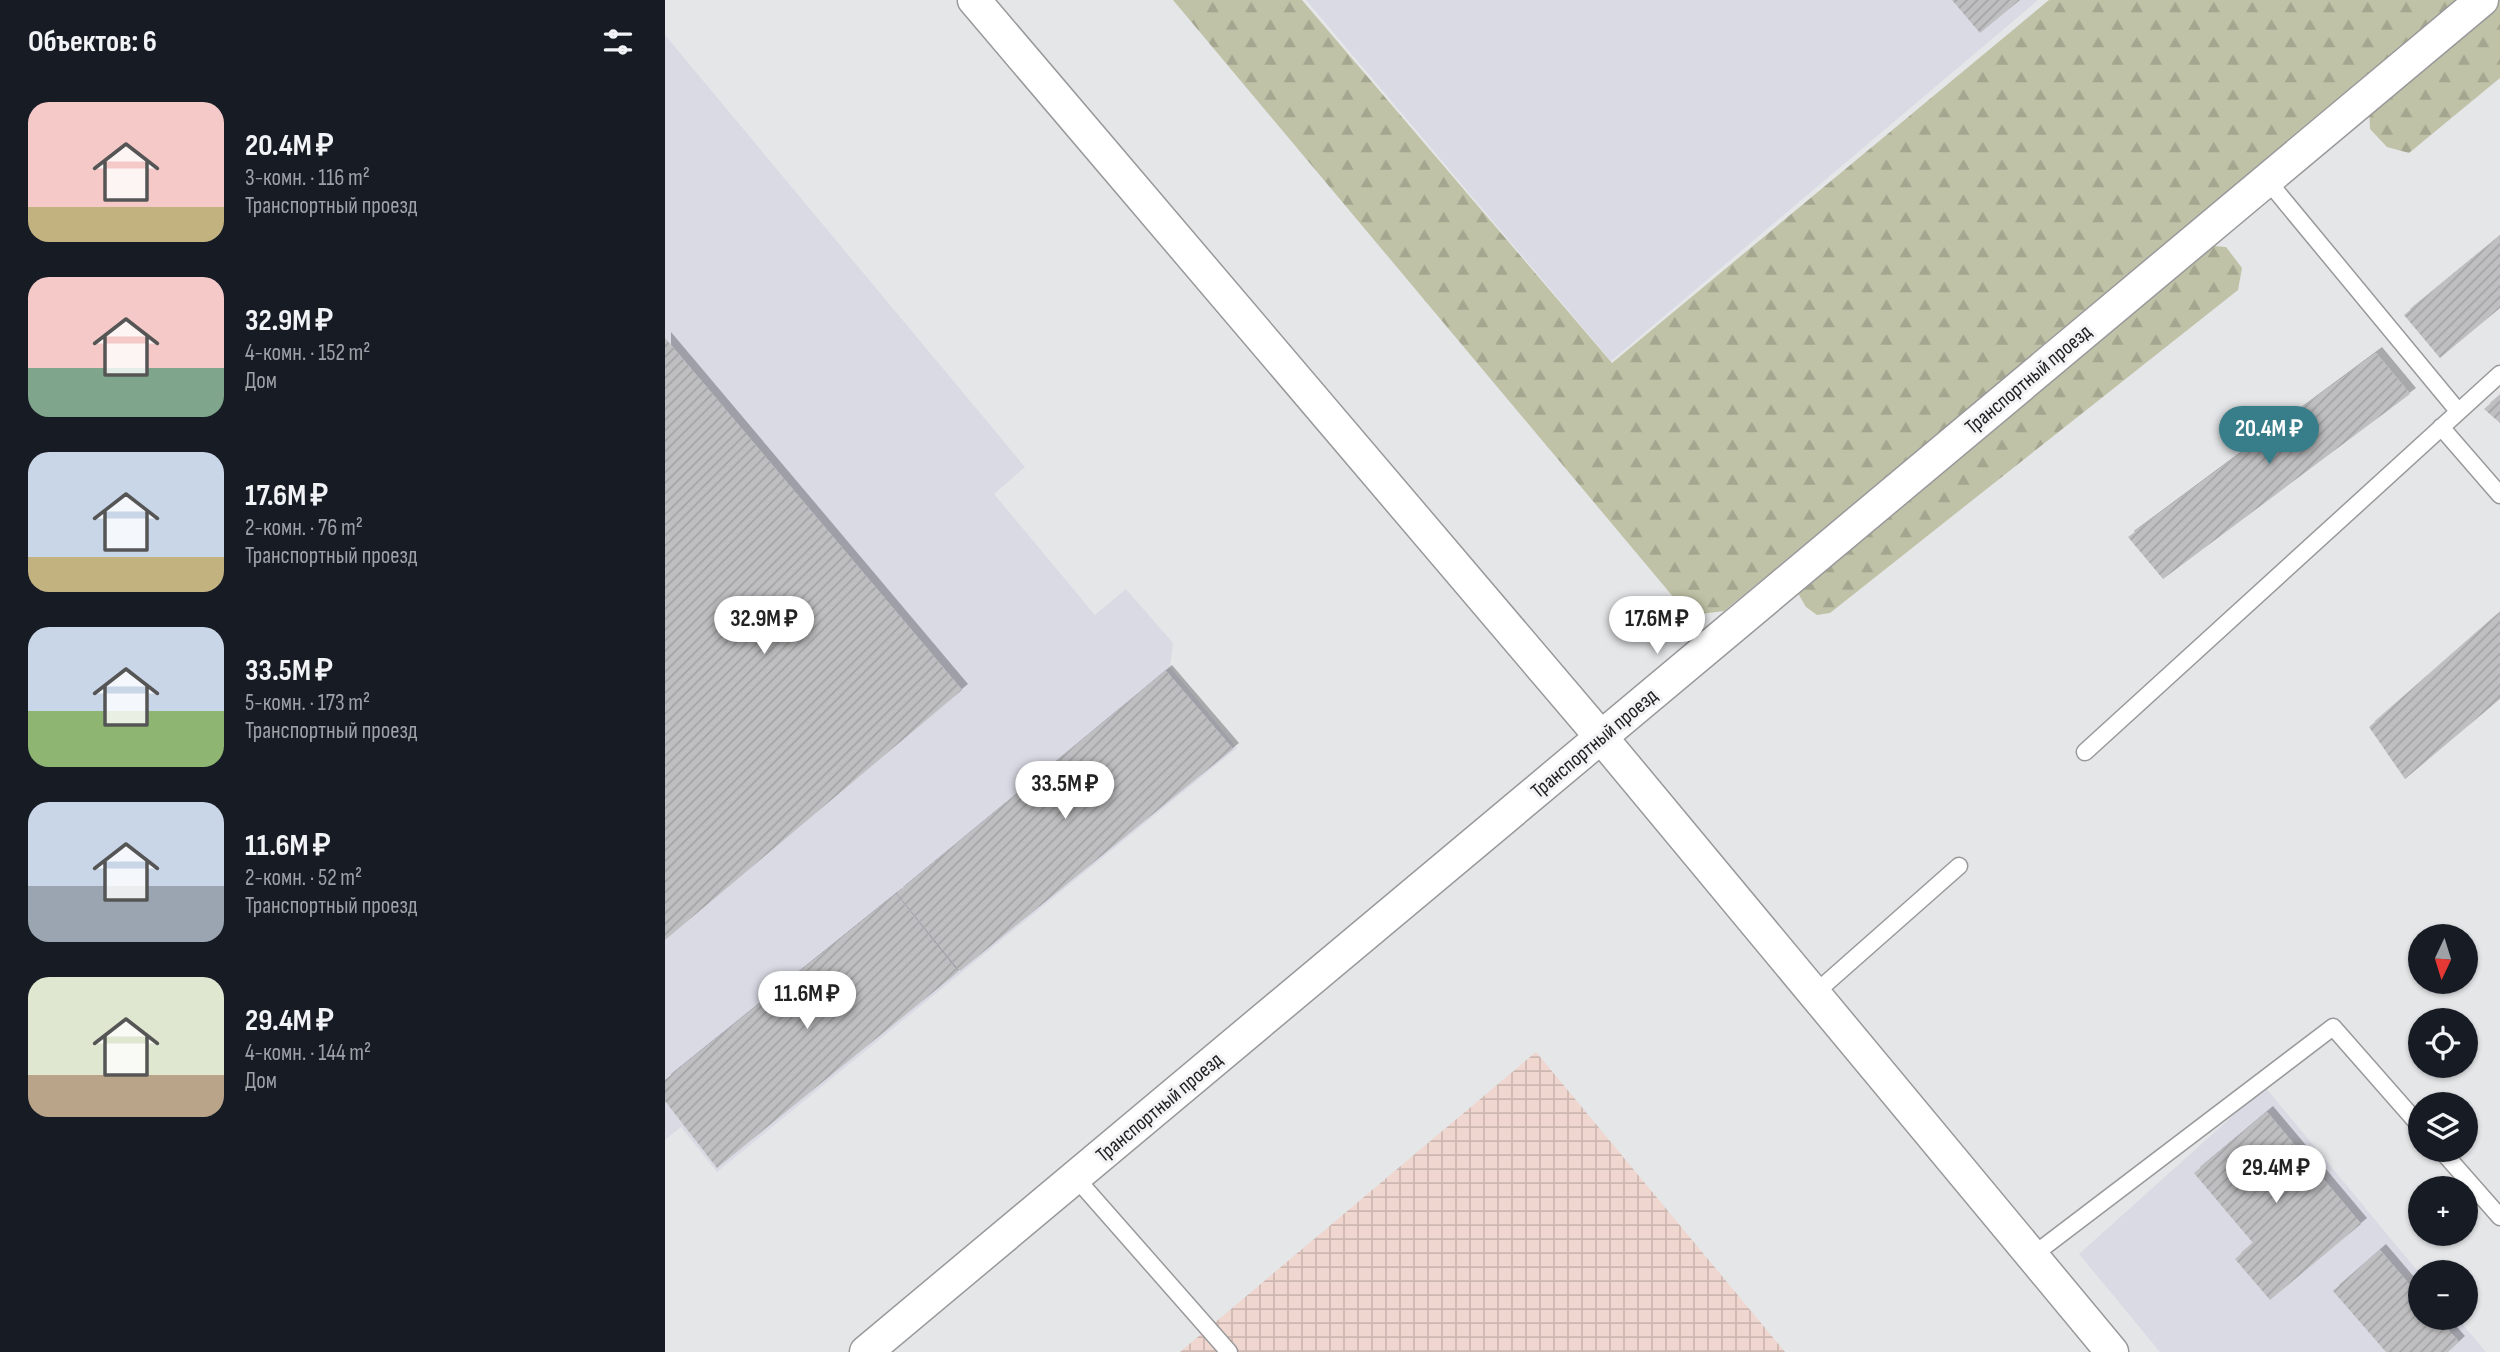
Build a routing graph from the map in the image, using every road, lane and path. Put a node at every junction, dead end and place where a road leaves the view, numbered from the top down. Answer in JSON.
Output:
{"nodes":[{"id":1,"x":974,"y":0,"type":"edge"},
{"id":2,"x":2482,"y":0,"type":"edge"},
{"id":3,"x":2267,"y":180,"type":"junction"},
{"id":4,"x":2500,"y":374,"type":"edge"},
{"id":5,"x":2458,"y":411,"type":"junction"},
{"id":6,"x":2441,"y":426,"type":"junction"},
{"id":7,"x":2500,"y":495,"type":"edge"},
{"id":8,"x":1601,"y":737,"type":"junction"},
{"id":9,"x":2085,"y":752,"type":"dead end"},
{"id":10,"x":1959,"y":866,"type":"dead end"},
{"id":11,"x":1814,"y":994,"type":"junction"},
{"id":12,"x":2408,"y":1112,"type":"edge"},
{"id":13,"x":2452,"y":1162,"type":"edge"},
{"id":14,"x":1075,"y":1177,"type":"junction"},
{"id":15,"x":2500,"y":1217,"type":"edge"},
{"id":16,"x":2032,"y":1256,"type":"junction"},
{"id":17,"x":866,"y":1352,"type":"edge"},
{"id":18,"x":1229,"y":1352,"type":"edge"},
{"id":19,"x":2112,"y":1352,"type":"edge"}],
"edges":[{"from":1,"to":8,"type":"street"},
{"from":2,"to":3,"type":"street","name":"Транспортный проезд"},
{"from":3,"to":5,"type":"lane"},
{"from":3,"to":8,"type":"street","name":"Транспортный проезд"},
{"from":4,"to":5,"type":"lane"},
{"from":5,"to":6,"type":"lane"},
{"from":6,"to":7,"type":"lane"},
{"from":6,"to":9,"type":"lane"},
{"from":8,"to":11,"type":"street"},
{"from":8,"to":14,"type":"street","name":"Транспортный проезд"},
{"from":10,"to":11,"type":"lane"},
{"from":11,"to":16,"type":"street"},
{"from":12,"to":16,"type":"lane"},
{"from":13,"to":15,"type":"lane"},
{"from":14,"to":17,"type":"street","name":"Транспортный проезд"},
{"from":14,"to":18,"type":"lane"},
{"from":16,"to":19,"type":"street"}]}
